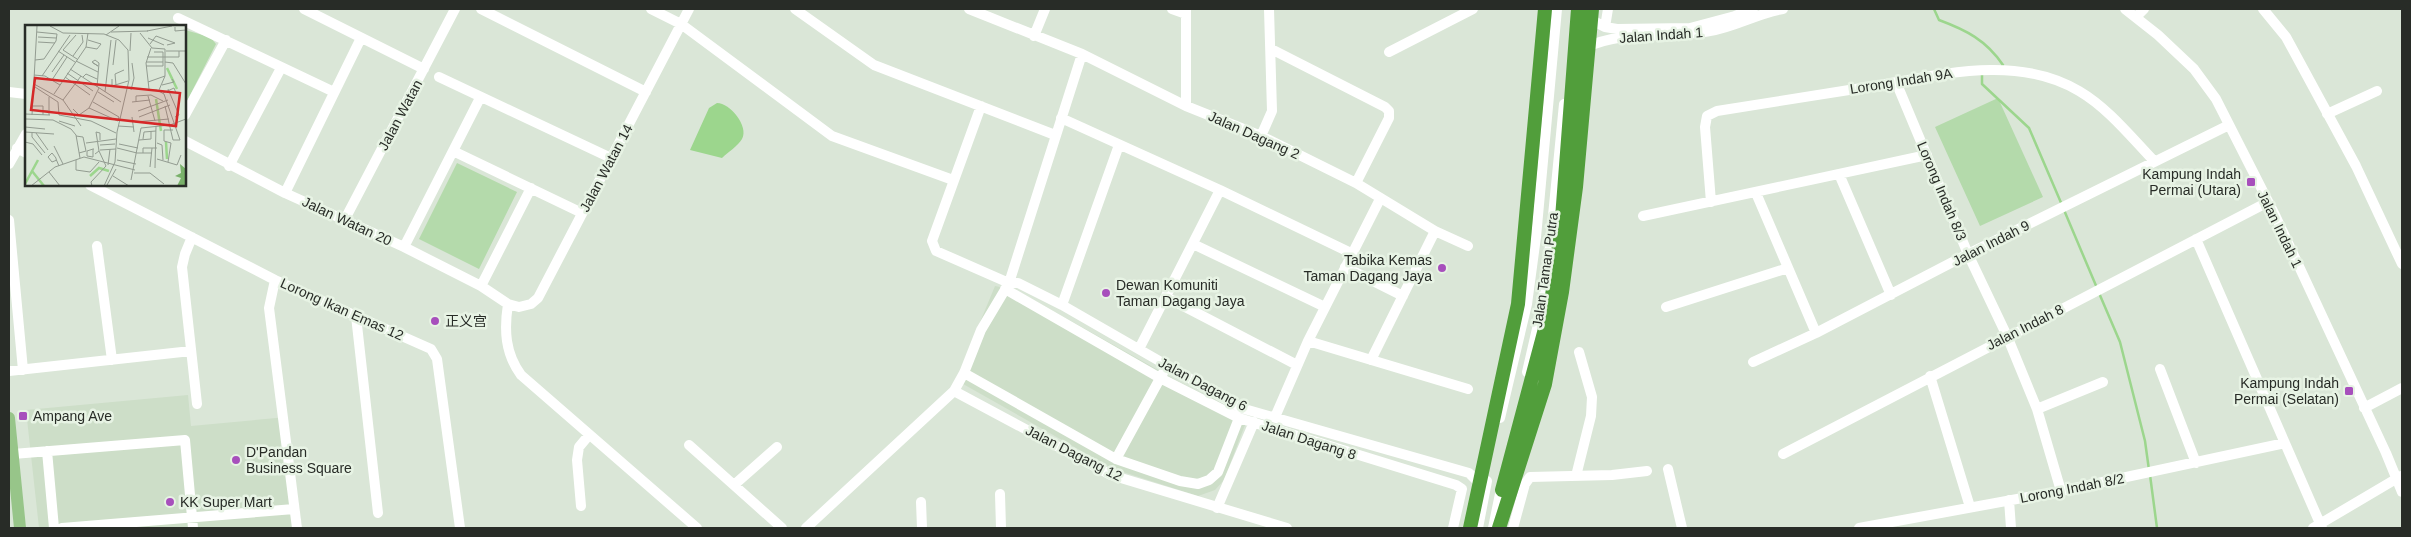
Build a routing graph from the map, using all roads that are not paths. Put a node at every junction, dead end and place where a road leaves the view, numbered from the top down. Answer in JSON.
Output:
{"nodes":[{"id":1,"x":304,"y":9,"type":"edge"},
{"id":2,"x":455,"y":9,"type":"edge"},
{"id":3,"x":481,"y":9,"type":"edge"},
{"id":4,"x":651,"y":9,"type":"edge"},
{"id":5,"x":689,"y":9,"type":"edge"},
{"id":6,"x":795,"y":9,"type":"edge"},
{"id":7,"x":969,"y":9,"type":"edge"},
{"id":8,"x":1044,"y":9,"type":"edge"},
{"id":9,"x":1172,"y":9,"type":"edge"},
{"id":10,"x":1269,"y":9,"type":"edge"},
{"id":11,"x":1473,"y":9,"type":"edge"},
{"id":12,"x":1545,"y":9,"type":"edge"},
{"id":13,"x":1557,"y":9,"type":"edge"},
{"id":14,"x":1576,"y":9,"type":"edge"},
{"id":15,"x":1592,"y":9,"type":"edge"},
{"id":16,"x":1608,"y":9,"type":"edge"},
{"id":17,"x":1753,"y":9,"type":"edge"},
{"id":18,"x":1783,"y":9,"type":"edge"},
{"id":19,"x":2125,"y":9,"type":"edge"},
{"id":20,"x":2144,"y":9,"type":"edge"},
{"id":21,"x":2263,"y":9,"type":"edge"},
{"id":22,"x":1186,"y":12,"type":"edge"},
{"id":23,"x":2136,"y":17,"type":"junction"},
{"id":24,"x":178,"y":18,"type":"dead end"},
{"id":25,"x":681,"y":24,"type":"junction"},
{"id":26,"x":1604,"y":27,"type":"junction"},
{"id":27,"x":1034,"y":36,"type":"junction"},
{"id":28,"x":361,"y":38,"type":"junction"},
{"id":29,"x":226,"y":40,"type":"junction"},
{"id":30,"x":1271,"y":49,"type":"junction"},
{"id":31,"x":1389,"y":52,"type":"dead end"},
{"id":32,"x":1082,"y":54,"type":"junction"},
{"id":33,"x":1569,"y":56,"type":"junction"},
{"id":34,"x":281,"y":68,"type":"junction"},
{"id":35,"x":424,"y":69,"type":"junction"},
{"id":36,"x":440,"y":77,"type":"dead end"},
{"id":37,"x":1896,"y":82,"type":"junction"},
{"id":38,"x":2377,"y":91,"type":"dead end"},
{"id":39,"x":9,"y":92,"type":"edge"},
{"id":40,"x":334,"y":92,"type":"junction"},
{"id":41,"x":646,"y":92,"type":"junction"},
{"id":42,"x":25,"y":94,"type":"edge"},
{"id":43,"x":480,"y":98,"type":"junction"},
{"id":44,"x":981,"y":106,"type":"junction"},
{"id":45,"x":1186,"y":106,"type":"junction"},
{"id":46,"x":186,"y":113,"type":"edge"},
{"id":47,"x":2327,"y":114,"type":"junction"},
{"id":48,"x":1061,"y":118,"type":"junction"},
{"id":49,"x":2229,"y":125,"type":"junction"},
{"id":50,"x":1055,"y":135,"type":"junction"},
{"id":51,"x":1261,"y":136,"type":"junction"},
{"id":52,"x":25,"y":138,"type":"edge"},
{"id":53,"x":186,"y":142,"type":"edge"},
{"id":54,"x":1119,"y":145,"type":"junction"},
{"id":55,"x":22,"y":151,"type":"edge"},
{"id":56,"x":453,"y":151,"type":"junction"},
{"id":57,"x":1927,"y":155,"type":"junction"},
{"id":58,"x":611,"y":158,"type":"junction"},
{"id":59,"x":2154,"y":161,"type":"junction"},
{"id":60,"x":9,"y":164,"type":"edge"},
{"id":61,"x":229,"y":166,"type":"junction"},
{"id":62,"x":1839,"y":174,"type":"junction"},
{"id":63,"x":953,"y":180,"type":"junction"},
{"id":64,"x":1356,"y":183,"type":"junction"},
{"id":65,"x":92,"y":186,"type":"edge"},
{"id":66,"x":530,"y":188,"type":"junction"},
{"id":67,"x":1220,"y":190,"type":"junction"},
{"id":68,"x":285,"y":192,"type":"junction"},
{"id":69,"x":1756,"y":193,"type":"junction"},
{"id":70,"x":1380,"y":199,"type":"junction"},
{"id":71,"x":1711,"y":202,"type":"junction"},
{"id":72,"x":2268,"y":202,"type":"junction"},
{"id":73,"x":582,"y":213,"type":"junction"},
{"id":74,"x":1644,"y":216,"type":"dead end"},
{"id":75,"x":9,"y":220,"type":"edge"},
{"id":76,"x":344,"y":221,"type":"junction"},
{"id":77,"x":1436,"y":231,"type":"junction"},
{"id":78,"x":192,"y":237,"type":"junction"},
{"id":79,"x":2196,"y":239,"type":"junction"},
{"id":80,"x":1193,"y":244,"type":"junction"},
{"id":81,"x":97,"y":246,"type":"dead end"},
{"id":82,"x":1468,"y":246,"type":"dead end"},
{"id":83,"x":404,"y":247,"type":"junction"},
{"id":84,"x":1351,"y":254,"type":"junction"},
{"id":85,"x":1968,"y":254,"type":"junction"},
{"id":86,"x":2402,"y":264,"type":"edge"},
{"id":87,"x":1344,"y":267,"type":"junction"},
{"id":88,"x":1788,"y":268,"type":"junction"},
{"id":89,"x":275,"y":280,"type":"junction"},
{"id":90,"x":481,"y":286,"type":"junction"},
{"id":91,"x":1007,"y":286,"type":"junction"},
{"id":92,"x":1891,"y":294,"type":"junction"},
{"id":93,"x":1403,"y":296,"type":"junction"},
{"id":94,"x":1166,"y":298,"type":"junction"},
{"id":95,"x":508,"y":304,"type":"junction"},
{"id":96,"x":1062,"y":305,"type":"junction"},
{"id":97,"x":1325,"y":307,"type":"junction"},
{"id":98,"x":1542,"y":307,"type":"junction"},
{"id":99,"x":1666,"y":307,"type":"dead end"},
{"id":100,"x":356,"y":316,"type":"junction"},
{"id":101,"x":1816,"y":333,"type":"junction"},
{"id":102,"x":2007,"y":336,"type":"junction"},
{"id":103,"x":1308,"y":341,"type":"junction"},
{"id":104,"x":1139,"y":349,"type":"junction"},
{"id":105,"x":191,"y":352,"type":"junction"},
{"id":106,"x":1579,"y":352,"type":"dead end"},
{"id":107,"x":112,"y":360,"type":"junction"},
{"id":108,"x":1371,"y":360,"type":"junction"},
{"id":109,"x":1753,"y":362,"type":"dead end"},
{"id":110,"x":1297,"y":365,"type":"junction"},
{"id":111,"x":1167,"y":366,"type":"junction"},
{"id":112,"x":2160,"y":369,"type":"dead end"},
{"id":113,"x":23,"y":370,"type":"junction"},
{"id":114,"x":9,"y":371,"type":"edge"},
{"id":115,"x":964,"y":373,"type":"junction"},
{"id":116,"x":1930,"y":376,"type":"junction"},
{"id":117,"x":1160,"y":378,"type":"junction"},
{"id":118,"x":2103,"y":382,"type":"dead end"},
{"id":119,"x":2402,"y":388,"type":"edge"},
{"id":120,"x":1468,"y":389,"type":"dead end"},
{"id":121,"x":954,"y":391,"type":"junction"},
{"id":122,"x":197,"y":404,"type":"dead end"},
{"id":123,"x":2364,"y":408,"type":"junction"},
{"id":124,"x":2037,"y":409,"type":"junction"},
{"id":125,"x":1275,"y":417,"type":"junction"},
{"id":126,"x":9,"y":418,"type":"edge"},
{"id":127,"x":1239,"y":418,"type":"junction"},
{"id":128,"x":1254,"y":422,"type":"junction"},
{"id":129,"x":1532,"y":426,"type":"junction"},
{"id":130,"x":589,"y":435,"type":"junction"},
{"id":131,"x":2284,"y":443,"type":"junction"},
{"id":132,"x":689,"y":445,"type":"dead end"},
{"id":133,"x":777,"y":447,"type":"dead end"},
{"id":134,"x":47,"y":451,"type":"junction"},
{"id":135,"x":13,"y":454,"type":"junction"},
{"id":136,"x":1783,"y":454,"type":"dead end"},
{"id":137,"x":1116,"y":460,"type":"junction"},
{"id":138,"x":2196,"y":463,"type":"junction"},
{"id":139,"x":1489,"y":466,"type":"junction"},
{"id":140,"x":1668,"y":469,"type":"dead end"},
{"id":141,"x":1647,"y":471,"type":"dead end"},
{"id":142,"x":1469,"y":473,"type":"junction"},
{"id":143,"x":1576,"y":476,"type":"junction"},
{"id":144,"x":2400,"y":477,"type":"edge"},
{"id":145,"x":734,"y":485,"type":"junction"},
{"id":146,"x":1485,"y":491,"type":"junction"},
{"id":147,"x":2061,"y":491,"type":"junction"},
{"id":148,"x":2402,"y":492,"type":"edge"},
{"id":149,"x":1000,"y":494,"type":"dead end"},
{"id":150,"x":2009,"y":500,"type":"junction"},
{"id":151,"x":921,"y":502,"type":"dead end"},
{"id":152,"x":581,"y":506,"type":"dead end"},
{"id":153,"x":1970,"y":507,"type":"junction"},
{"id":154,"x":1217,"y":508,"type":"junction"},
{"id":155,"x":294,"y":509,"type":"junction"},
{"id":156,"x":378,"y":513,"type":"dead end"},
{"id":157,"x":192,"y":517,"type":"junction"},
{"id":158,"x":2319,"y":527,"type":"edge"},
{"id":159,"x":20,"y":528,"type":"edge"},
{"id":160,"x":54,"y":528,"type":"edge"},
{"id":161,"x":62,"y":528,"type":"edge"},
{"id":162,"x":193,"y":528,"type":"edge"},
{"id":163,"x":296,"y":528,"type":"edge"},
{"id":164,"x":460,"y":528,"type":"edge"},
{"id":165,"x":698,"y":528,"type":"edge"},
{"id":166,"x":782,"y":528,"type":"edge"},
{"id":167,"x":806,"y":528,"type":"edge"},
{"id":168,"x":922,"y":528,"type":"edge"},
{"id":169,"x":1001,"y":528,"type":"edge"},
{"id":170,"x":1287,"y":528,"type":"edge"},
{"id":171,"x":1453,"y":528,"type":"edge"},
{"id":172,"x":1470,"y":528,"type":"edge"},
{"id":173,"x":1478,"y":528,"type":"edge"},
{"id":174,"x":1493,"y":528,"type":"edge"},
{"id":175,"x":1499,"y":528,"type":"edge"},
{"id":176,"x":1513,"y":528,"type":"edge"},
{"id":177,"x":1682,"y":528,"type":"edge"},
{"id":178,"x":1859,"y":528,"type":"edge"},
{"id":179,"x":2012,"y":528,"type":"edge"}],
"edges":[{"from":1,"to":28,"type":"street"},
{"from":2,"to":35,"type":"street","name":"Jalan Watan"},
{"from":3,"to":41,"type":"street"},
{"from":4,"to":25,"type":"street"},
{"from":5,"to":25,"type":"street","name":"Jalan Watan 14"},
{"from":6,"to":44,"type":"street"},
{"from":7,"to":27,"type":"street","name":"Jalan Dagang 2"},
{"from":8,"to":27,"type":"street"},
{"from":9,"to":22,"type":"street"},
{"from":10,"to":30,"type":"street"},
{"from":11,"to":31,"type":"street"},
{"from":12,"to":172,"type":"highway"},
{"from":13,"to":139,"type":"street","name":"Jalan Taman Putra"},
{"from":14,"to":26,"type":"street","name":"Jalan Indah 1"},
{"from":14,"to":33,"type":"street","name":"Jalan Taman Putra"},
{"from":14,"to":174,"type":"highway"},
{"from":15,"to":129,"type":"highway"},
{"from":16,"to":26,"type":"street"},
{"from":17,"to":26,"type":"street","name":"Jalan Indah 1"},
{"from":18,"to":33,"type":"street","name":"Jalan Indah 1"},
{"from":19,"to":23,"type":"street","name":"Jalan Indah 1"},
{"from":20,"to":23,"type":"street"},
{"from":21,"to":47,"type":"street"},
{"from":22,"to":45,"type":"street"},
{"from":23,"to":49,"type":"street","name":"Jalan Indah 1"},
{"from":24,"to":29,"type":"street"},
{"from":25,"to":41,"type":"street","name":"Jalan Watan 14"},
{"from":25,"to":63,"type":"street"},
{"from":27,"to":32,"type":"street","name":"Jalan Dagang 2"},
{"from":28,"to":35,"type":"street"},
{"from":28,"to":40,"type":"street"},
{"from":29,"to":34,"type":"street"},
{"from":29,"to":46,"type":"street"},
{"from":30,"to":51,"type":"street"},
{"from":30,"to":64,"type":"street"},
{"from":32,"to":45,"type":"street","name":"Jalan Dagang 2"},
{"from":32,"to":48,"type":"street"},
{"from":33,"to":98,"type":"street","name":"Jalan Taman Putra"},
{"from":34,"to":40,"type":"street"},
{"from":34,"to":61,"type":"street"},
{"from":35,"to":76,"type":"street","name":"Jalan Watan"},
{"from":36,"to":43,"type":"street"},
{"from":37,"to":57,"type":"street","name":"Lorong Indah 8/3"},
{"from":37,"to":59,"type":"street","name":"Lorong Indah 9A"},
{"from":37,"to":71,"type":"street","name":"Lorong Indah 9A"},
{"from":38,"to":47,"type":"street"},
{"from":39,"to":42,"type":"street"},
{"from":40,"to":68,"type":"street"},
{"from":41,"to":58,"type":"street","name":"Jalan Watan 14"},
{"from":43,"to":56,"type":"street"},
{"from":43,"to":58,"type":"street"},
{"from":44,"to":50,"type":"street"},
{"from":44,"to":63,"type":"street"},
{"from":45,"to":51,"type":"street","name":"Jalan Dagang 2"},
{"from":47,"to":86,"type":"street"},
{"from":48,"to":50,"type":"street"},
{"from":48,"to":54,"type":"street"},
{"from":49,"to":59,"type":"street","name":"Jalan Indah 9"},
{"from":49,"to":72,"type":"street","name":"Jalan Indah 1"},
{"from":50,"to":91,"type":"street"},
{"from":51,"to":64,"type":"street","name":"Jalan Dagang 2"},
{"from":52,"to":55,"type":"street"},
{"from":53,"to":61,"type":"street","name":"Jalan Watan 20"},
{"from":54,"to":67,"type":"street"},
{"from":54,"to":96,"type":"street"},
{"from":55,"to":60,"type":"street"},
{"from":56,"to":66,"type":"street"},
{"from":56,"to":83,"type":"street"},
{"from":57,"to":62,"type":"street"},
{"from":57,"to":85,"type":"street","name":"Lorong Indah 8/3"},
{"from":58,"to":73,"type":"street","name":"Jalan Watan 14"},
{"from":59,"to":85,"type":"street","name":"Jalan Indah 9"},
{"from":61,"to":68,"type":"street","name":"Jalan Watan 20"},
{"from":62,"to":69,"type":"street"},
{"from":62,"to":92,"type":"street"},
{"from":63,"to":91,"type":"street"},
{"from":64,"to":70,"type":"street","name":"Jalan Dagang 2"},
{"from":65,"to":78,"type":"street","name":"Lorong Ikan Emas 12"},
{"from":66,"to":73,"type":"street"},
{"from":66,"to":90,"type":"street"},
{"from":67,"to":80,"type":"street"},
{"from":67,"to":84,"type":"street"},
{"from":68,"to":76,"type":"street","name":"Jalan Watan 20"},
{"from":69,"to":71,"type":"street"},
{"from":69,"to":88,"type":"street"},
{"from":70,"to":77,"type":"street","name":"Jalan Dagang 2"},
{"from":70,"to":84,"type":"street"},
{"from":71,"to":74,"type":"street"},
{"from":72,"to":79,"type":"street","name":"Jalan Indah 8"},
{"from":72,"to":123,"type":"street","name":"Jalan Indah 1"},
{"from":73,"to":95,"type":"street","name":"Jalan Watan 14"},
{"from":75,"to":113,"type":"street"},
{"from":76,"to":83,"type":"street","name":"Jalan Watan 20"},
{"from":77,"to":82,"type":"street","name":"Jalan Dagang 2"},
{"from":77,"to":93,"type":"street"},
{"from":78,"to":89,"type":"street","name":"Lorong Ikan Emas 12"},
{"from":78,"to":105,"type":"street"},
{"from":79,"to":102,"type":"street","name":"Jalan Indah 8"},
{"from":79,"to":131,"type":"street"},
{"from":80,"to":94,"type":"street"},
{"from":80,"to":97,"type":"street"},
{"from":81,"to":107,"type":"street"},
{"from":83,"to":90,"type":"street","name":"Jalan Watan 20"},
{"from":84,"to":87,"type":"street"},
{"from":85,"to":92,"type":"street","name":"Jalan Indah 9"},
{"from":85,"to":102,"type":"street","name":"Lorong Indah 8/3"},
{"from":87,"to":93,"type":"street"},
{"from":87,"to":97,"type":"street"},
{"from":88,"to":99,"type":"street"},
{"from":88,"to":101,"type":"street"},
{"from":89,"to":100,"type":"street","name":"Lorong Ikan Emas 12"},
{"from":89,"to":155,"type":"street"},
{"from":90,"to":95,"type":"street","name":"Jalan Watan 20"},
{"from":91,"to":96,"type":"street","name":"Jalan Dagang 6"},
{"from":91,"to":115,"type":"street"},
{"from":91,"to":117,"type":"street","name":"Jalan Dagang 8"},
{"from":92,"to":101,"type":"street","name":"Jalan Indah 9"},
{"from":93,"to":108,"type":"street"},
{"from":94,"to":104,"type":"street"},
{"from":94,"to":110,"type":"street"},
{"from":95,"to":130,"type":"street"},
{"from":96,"to":104,"type":"street","name":"Jalan Dagang 6"},
{"from":97,"to":103,"type":"street"},
{"from":98,"to":129,"type":"highway"},
{"from":98,"to":174,"type":"street","name":"Jalan Taman Putra"},
{"from":100,"to":156,"type":"street"},
{"from":100,"to":164,"type":"street","name":"Lorong Ikan Emas 12"},
{"from":101,"to":109,"type":"street","name":"Jalan Indah 9"},
{"from":102,"to":116,"type":"street","name":"Jalan Indah 8"},
{"from":102,"to":124,"type":"street","name":"Lorong Indah 8/3"},
{"from":103,"to":108,"type":"street"},
{"from":103,"to":110,"type":"street"},
{"from":104,"to":111,"type":"street","name":"Jalan Dagang 6"},
{"from":105,"to":107,"type":"street"},
{"from":105,"to":122,"type":"street"},
{"from":106,"to":143,"type":"street"},
{"from":107,"to":113,"type":"street"},
{"from":108,"to":120,"type":"street"},
{"from":110,"to":125,"type":"street"},
{"from":111,"to":117,"type":"street"},
{"from":111,"to":125,"type":"street","name":"Jalan Dagang 6"},
{"from":112,"to":138,"type":"street"},
{"from":113,"to":114,"type":"street"},
{"from":115,"to":121,"type":"street"},
{"from":115,"to":137,"type":"street"},
{"from":116,"to":136,"type":"street","name":"Jalan Indah 8"},
{"from":116,"to":153,"type":"street"},
{"from":117,"to":127,"type":"street","name":"Jalan Dagang 8"},
{"from":117,"to":137,"type":"street"},
{"from":118,"to":124,"type":"street"},
{"from":119,"to":123,"type":"street"},
{"from":121,"to":154,"type":"street","name":"Jalan Dagang 12"},
{"from":121,"to":167,"type":"street"},
{"from":123,"to":144,"type":"street","name":"Jalan Indah 1"},
{"from":124,"to":147,"type":"street","name":"Lorong Indah 8/3"},
{"from":125,"to":142,"type":"street","name":"Jalan Dagang 6"},
{"from":126,"to":135,"type":"main road"},
{"from":127,"to":128,"type":"street","name":"Jalan Dagang 8"},
{"from":127,"to":137,"type":"street"},
{"from":128,"to":154,"type":"street"},
{"from":128,"to":171,"type":"street","name":"Jalan Dagang 8"},
{"from":129,"to":175,"type":"highway"},
{"from":130,"to":152,"type":"street"},
{"from":130,"to":165,"type":"street"},
{"from":131,"to":138,"type":"street","name":"Lorong Indah 8/2"},
{"from":131,"to":158,"type":"street"},
{"from":132,"to":145,"type":"street"},
{"from":133,"to":145,"type":"street"},
{"from":134,"to":135,"type":"street"},
{"from":134,"to":157,"type":"street"},
{"from":134,"to":160,"type":"street"},
{"from":135,"to":159,"type":"main road"},
{"from":138,"to":147,"type":"street","name":"Lorong Indah 8/2"},
{"from":139,"to":142,"type":"street"},
{"from":139,"to":146,"type":"street","name":"Jalan Taman Putra"},
{"from":140,"to":177,"type":"street"},
{"from":141,"to":143,"type":"street"},
{"from":142,"to":146,"type":"street"},
{"from":143,"to":176,"type":"street"},
{"from":144,"to":148,"type":"street","name":"Jalan Indah 1"},
{"from":144,"to":158,"type":"street"},
{"from":145,"to":166,"type":"street"},
{"from":146,"to":173,"type":"street","name":"Jalan Taman Putra"},
{"from":147,"to":150,"type":"street","name":"Lorong Indah 8/2"},
{"from":149,"to":169,"type":"street"},
{"from":150,"to":153,"type":"street","name":"Lorong Indah 8/2"},
{"from":150,"to":179,"type":"street"},
{"from":151,"to":168,"type":"street"},
{"from":153,"to":178,"type":"street","name":"Lorong Indah 8/2"},
{"from":154,"to":170,"type":"street","name":"Jalan Dagang 12"},
{"from":155,"to":157,"type":"street"},
{"from":155,"to":163,"type":"street"},
{"from":157,"to":161,"type":"street"},
{"from":157,"to":162,"type":"street"}]}
